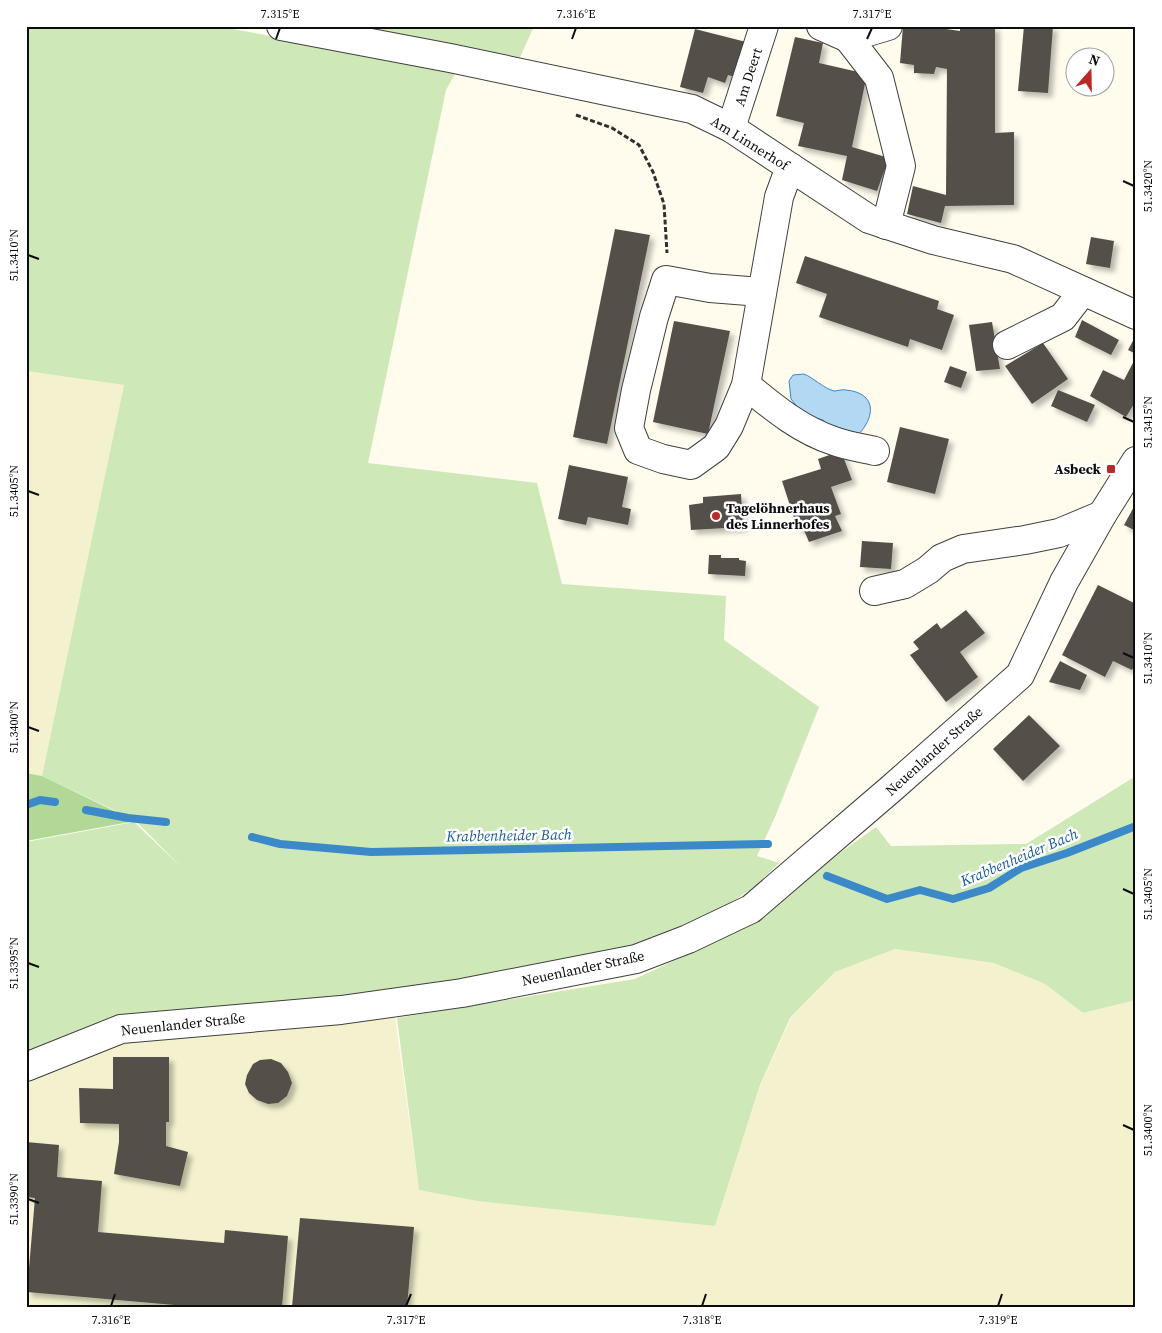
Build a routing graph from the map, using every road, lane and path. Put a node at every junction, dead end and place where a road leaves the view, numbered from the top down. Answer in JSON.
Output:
{"nodes":[{"id":1,"x":281,"y":26,"type":"edge"},
{"id":2,"x":764,"y":26,"type":"edge"},
{"id":3,"x":821,"y":26,"type":"edge"},
{"id":4,"x":888,"y":26,"type":"edge"},
{"id":5,"x":848,"y":38,"type":"junction"},
{"id":6,"x":576,"y":114,"type":"dead end"},
{"id":7,"x":732,"y":128,"type":"junction"},
{"id":8,"x":790,"y":167,"type":"junction"},
{"id":9,"x":886,"y":225,"type":"junction"},
{"id":10,"x":666,"y":280,"type":"junction"},
{"id":11,"x":1083,"y":291,"type":"junction"},
{"id":12,"x":761,"y":292,"type":"junction"},
{"id":13,"x":1136,"y":315,"type":"edge"},
{"id":14,"x":1007,"y":344,"type":"dead end"},
{"id":15,"x":746,"y":385,"type":"junction"},
{"id":16,"x":875,"y":451,"type":"dead end"},
{"id":17,"x":1136,"y":461,"type":"edge"},
{"id":18,"x":1102,"y":515,"type":"junction"},
{"id":19,"x":874,"y":591,"type":"dead end"},
{"id":20,"x":26,"y":1066,"type":"edge"}],
"edges":[{"from":1,"to":7,"type":"street","name":"Am Linnerhof"},
{"from":2,"to":7,"type":"street","name":"Am Deert"},
{"from":3,"to":5,"type":"street"},
{"from":4,"to":5,"type":"street"},
{"from":5,"to":9,"type":"street"},
{"from":6,"to":10,"type":"path"},
{"from":7,"to":8,"type":"street","name":"Am Linnerhof"},
{"from":8,"to":9,"type":"street","name":"Am Linnerhof"},
{"from":8,"to":12,"type":"street"},
{"from":9,"to":11,"type":"street","name":"Am Linnerhof"},
{"from":10,"to":12,"type":"street"},
{"from":10,"to":15,"type":"street"},
{"from":11,"to":13,"type":"street","name":"Am Linnerhof"},
{"from":11,"to":14,"type":"street"},
{"from":12,"to":15,"type":"street"},
{"from":15,"to":16,"type":"street"},
{"from":17,"to":18,"type":"street","name":"Neuenlander Straße"},
{"from":18,"to":19,"type":"street"},
{"from":18,"to":20,"type":"street","name":"Neuenlander Straße"}]}
